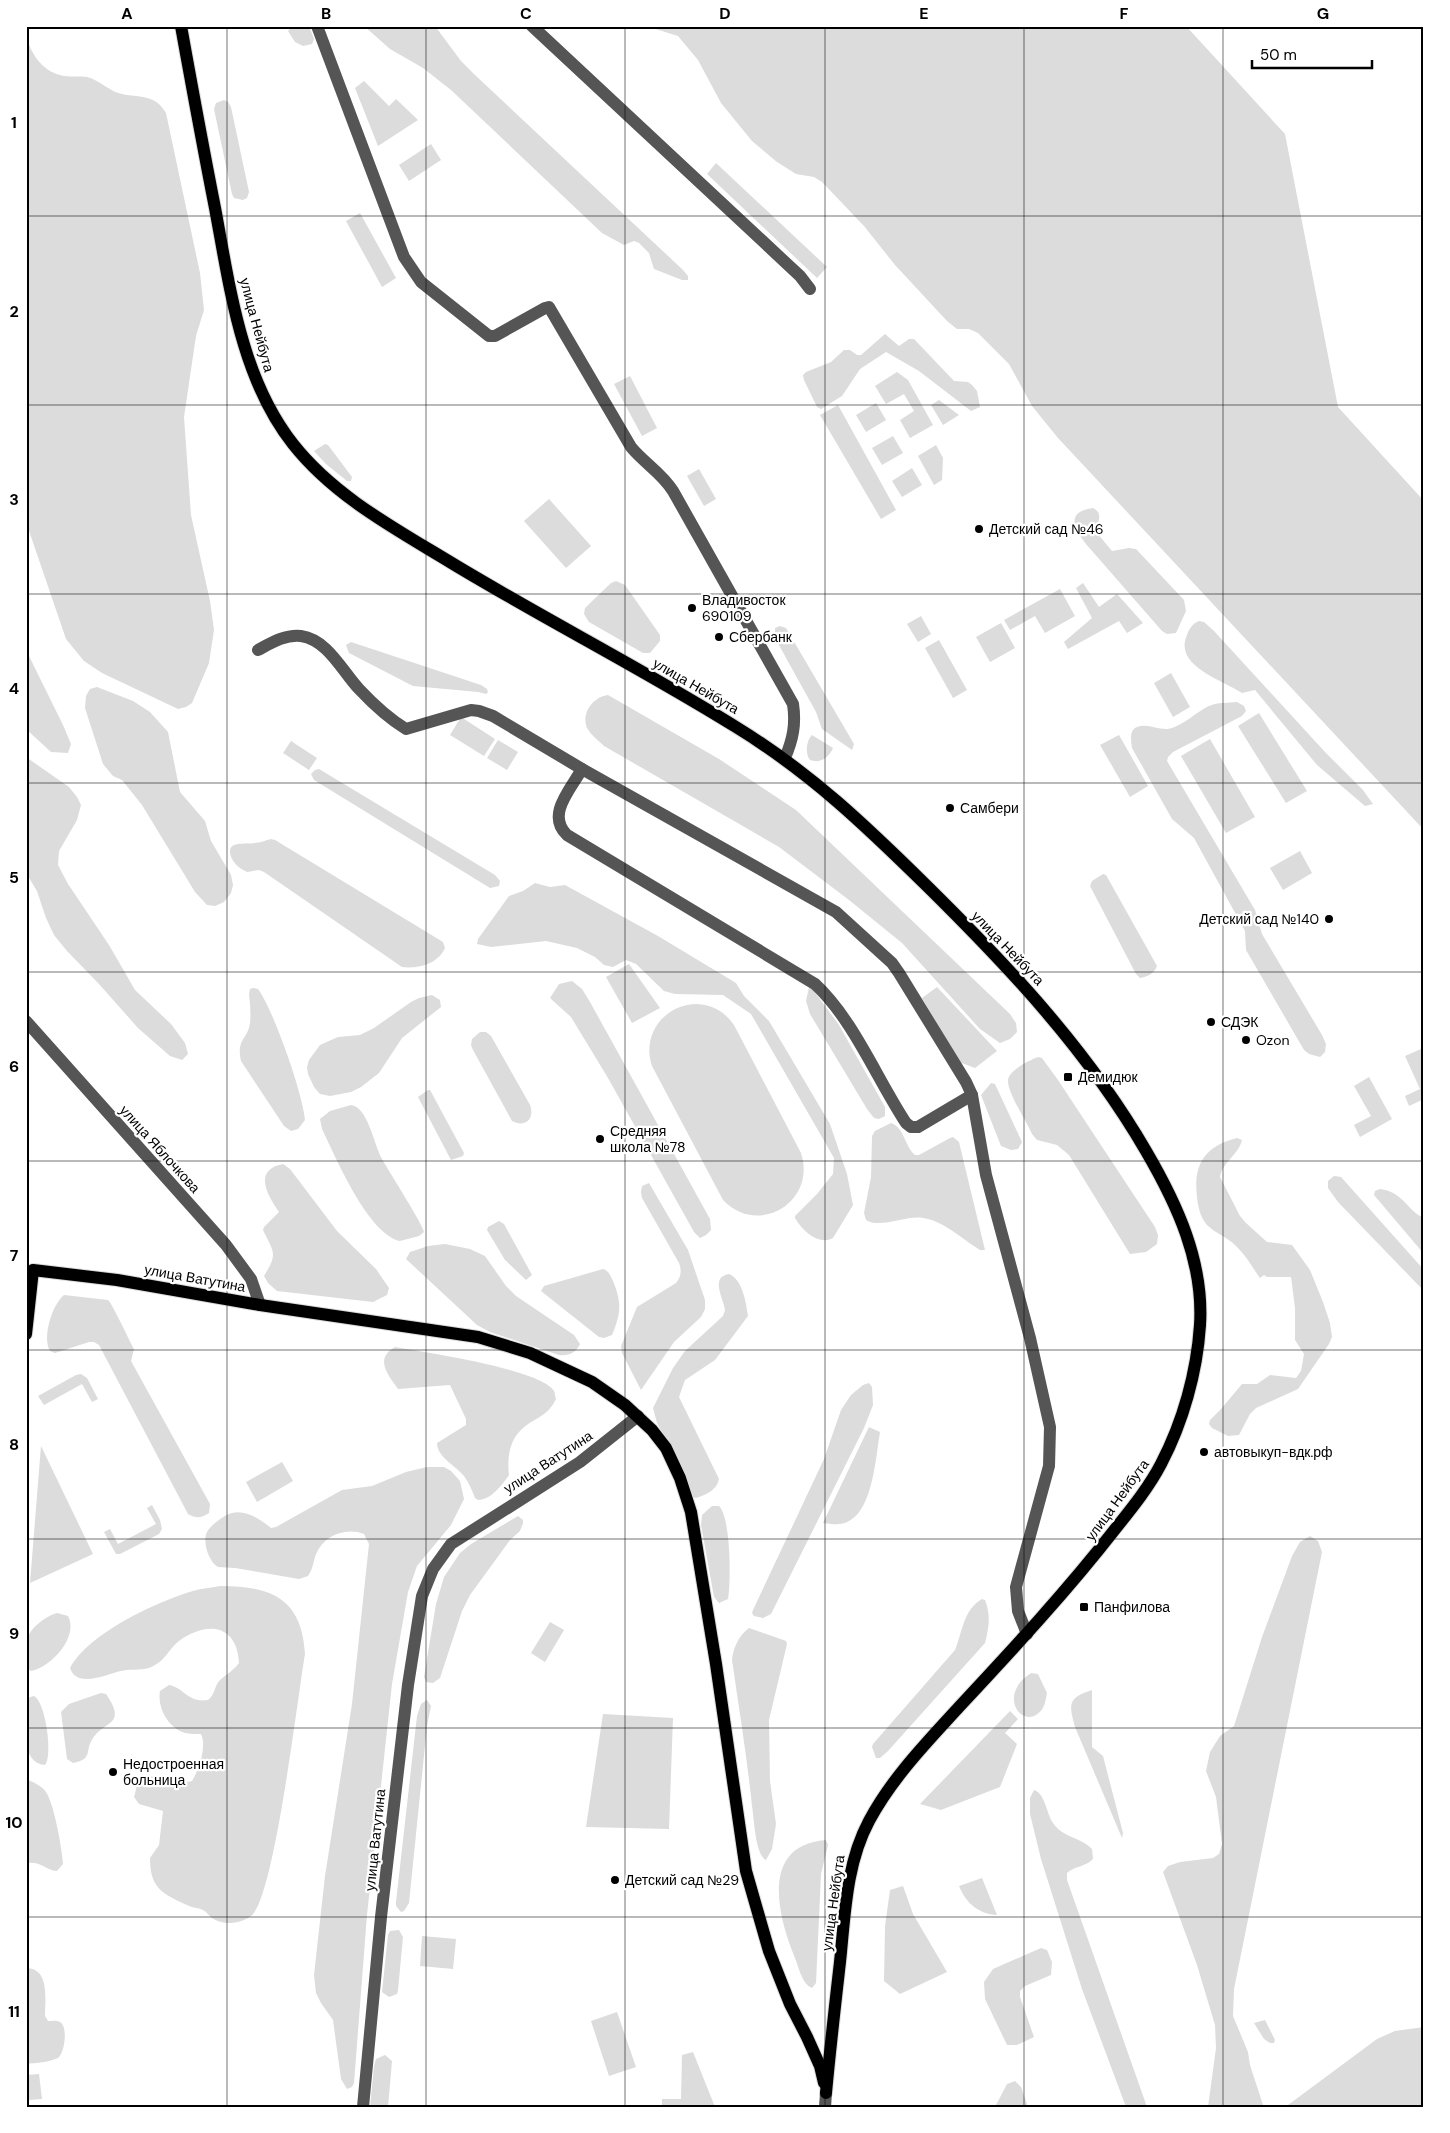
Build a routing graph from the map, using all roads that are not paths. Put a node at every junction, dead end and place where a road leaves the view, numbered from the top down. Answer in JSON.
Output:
{"nodes":[{"id":1,"x":181,"y":26,"type":"edge"},
{"id":2,"x":317,"y":26,"type":"edge"},
{"id":3,"x":532,"y":26,"type":"edge"},
{"id":4,"x":810,"y":289,"type":"dead end"},
{"id":5,"x":258,"y":650,"type":"dead end"},
{"id":6,"x":785,"y":758,"type":"junction"},
{"id":7,"x":582,"y":769,"type":"junction"},
{"id":8,"x":26,"y":1021,"type":"edge"},
{"id":9,"x":972,"y":1095,"type":"junction"},
{"id":10,"x":30,"y":1267,"type":"edge"},
{"id":11,"x":260,"y":1305,"type":"junction"},
{"id":12,"x":26,"y":1334,"type":"edge"},
{"id":13,"x":638,"y":1416,"type":"junction"},
{"id":14,"x":1027,"y":1634,"type":"junction"},
{"id":15,"x":826,"y":2093,"type":"junction"},
{"id":16,"x":363,"y":2107,"type":"edge"},
{"id":17,"x":825,"y":2107,"type":"edge"}],
"edges":[{"from":1,"to":6,"type":"main road","name":"улица Нейбута"},
{"from":2,"to":6,"type":"street"},
{"from":3,"to":4,"type":"street"},
{"from":5,"to":7,"type":"street"},
{"from":6,"to":14,"type":"main road","name":"улица Нейбута"},
{"from":7,"to":9,"type":"street"},
{"from":7,"to":9,"type":"street"},
{"from":8,"to":11,"type":"street","name":"улица Яблочкова"},
{"from":9,"to":14,"type":"street"},
{"from":10,"to":11,"type":"main road","name":"улица Ватутина"},
{"from":10,"to":12,"type":"main road"},
{"from":11,"to":13,"type":"main road","name":"улица Ватутина"},
{"from":13,"to":15,"type":"main road","name":"улица Нейбута"},
{"from":13,"to":16,"type":"street","name":"улица Ватутина"},
{"from":14,"to":15,"type":"main road","name":"улица Нейбута"},
{"from":15,"to":17,"type":"street","name":"улица Нейбута"}]}
